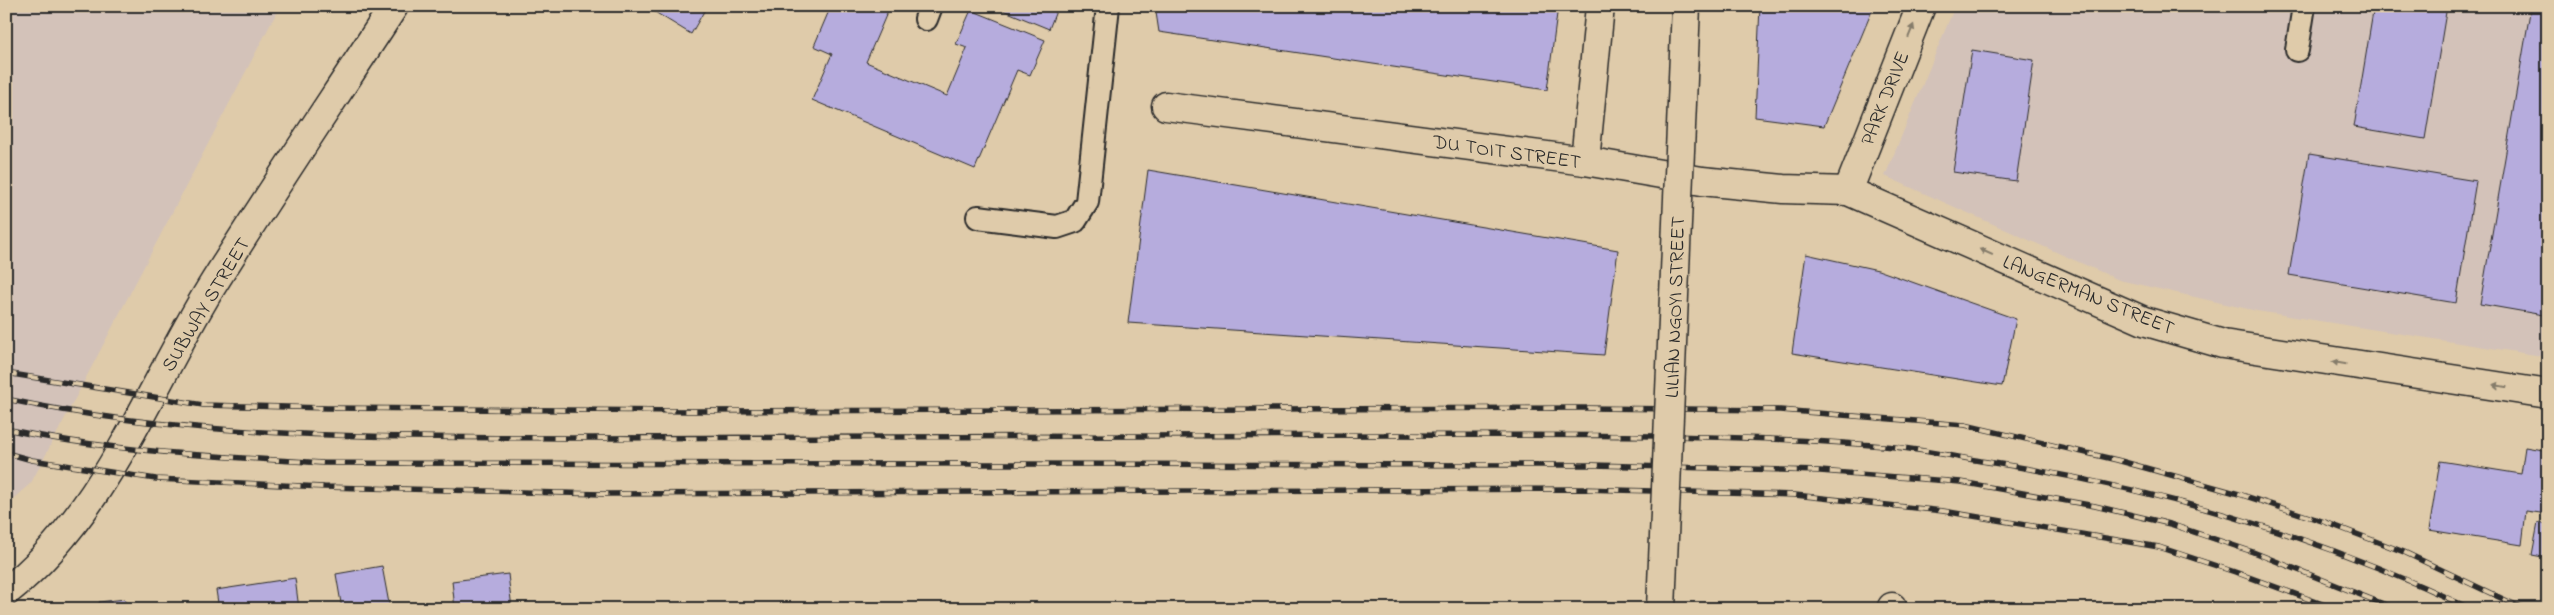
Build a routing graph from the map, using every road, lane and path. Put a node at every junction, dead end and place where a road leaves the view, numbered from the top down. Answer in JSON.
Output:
{"nodes":[{"id":1,"x":394,"y":6,"type":"edge"},
{"id":2,"x":1108,"y":6,"type":"edge"},
{"id":3,"x":1600,"y":6,"type":"edge"},
{"id":4,"x":1686,"y":6,"type":"edge"},
{"id":5,"x":1921,"y":6,"type":"edge"},
{"id":6,"x":2304,"y":6,"type":"edge"},
{"id":7,"x":2297,"y":50,"type":"dead end"},
{"id":8,"x":1166,"y":106,"type":"dead end"},
{"id":9,"x":1584,"y":161,"type":"junction"},
{"id":10,"x":1848,"y":190,"type":"junction"},
{"id":11,"x":978,"y":217,"type":"dead end"},
{"id":12,"x":2548,"y":394,"type":"edge"},
{"id":13,"x":6,"y":592,"type":"edge"},
{"id":14,"x":1661,"y":609,"type":"edge"}],
"edges":[{"from":1,"to":13,"type":"street","name":"SUBWAY STREET"},
{"from":2,"to":11,"type":"lane"},
{"from":3,"to":9,"type":"street"},
{"from":4,"to":14,"type":"street","name":"LILIAN NGOYI STREET","bridge":true},
{"from":10,"to":5,"type":"street","name":"PARK DRIVE","one_way":true},
{"from":6,"to":7,"type":"lane"},
{"from":8,"to":9,"type":"street","name":"DU TOIT STREET"},
{"from":9,"to":10,"type":"street","name":"DU TOIT STREET"},
{"from":12,"to":10,"type":"street","name":"LANGERMAN STREET","one_way":true}]}
